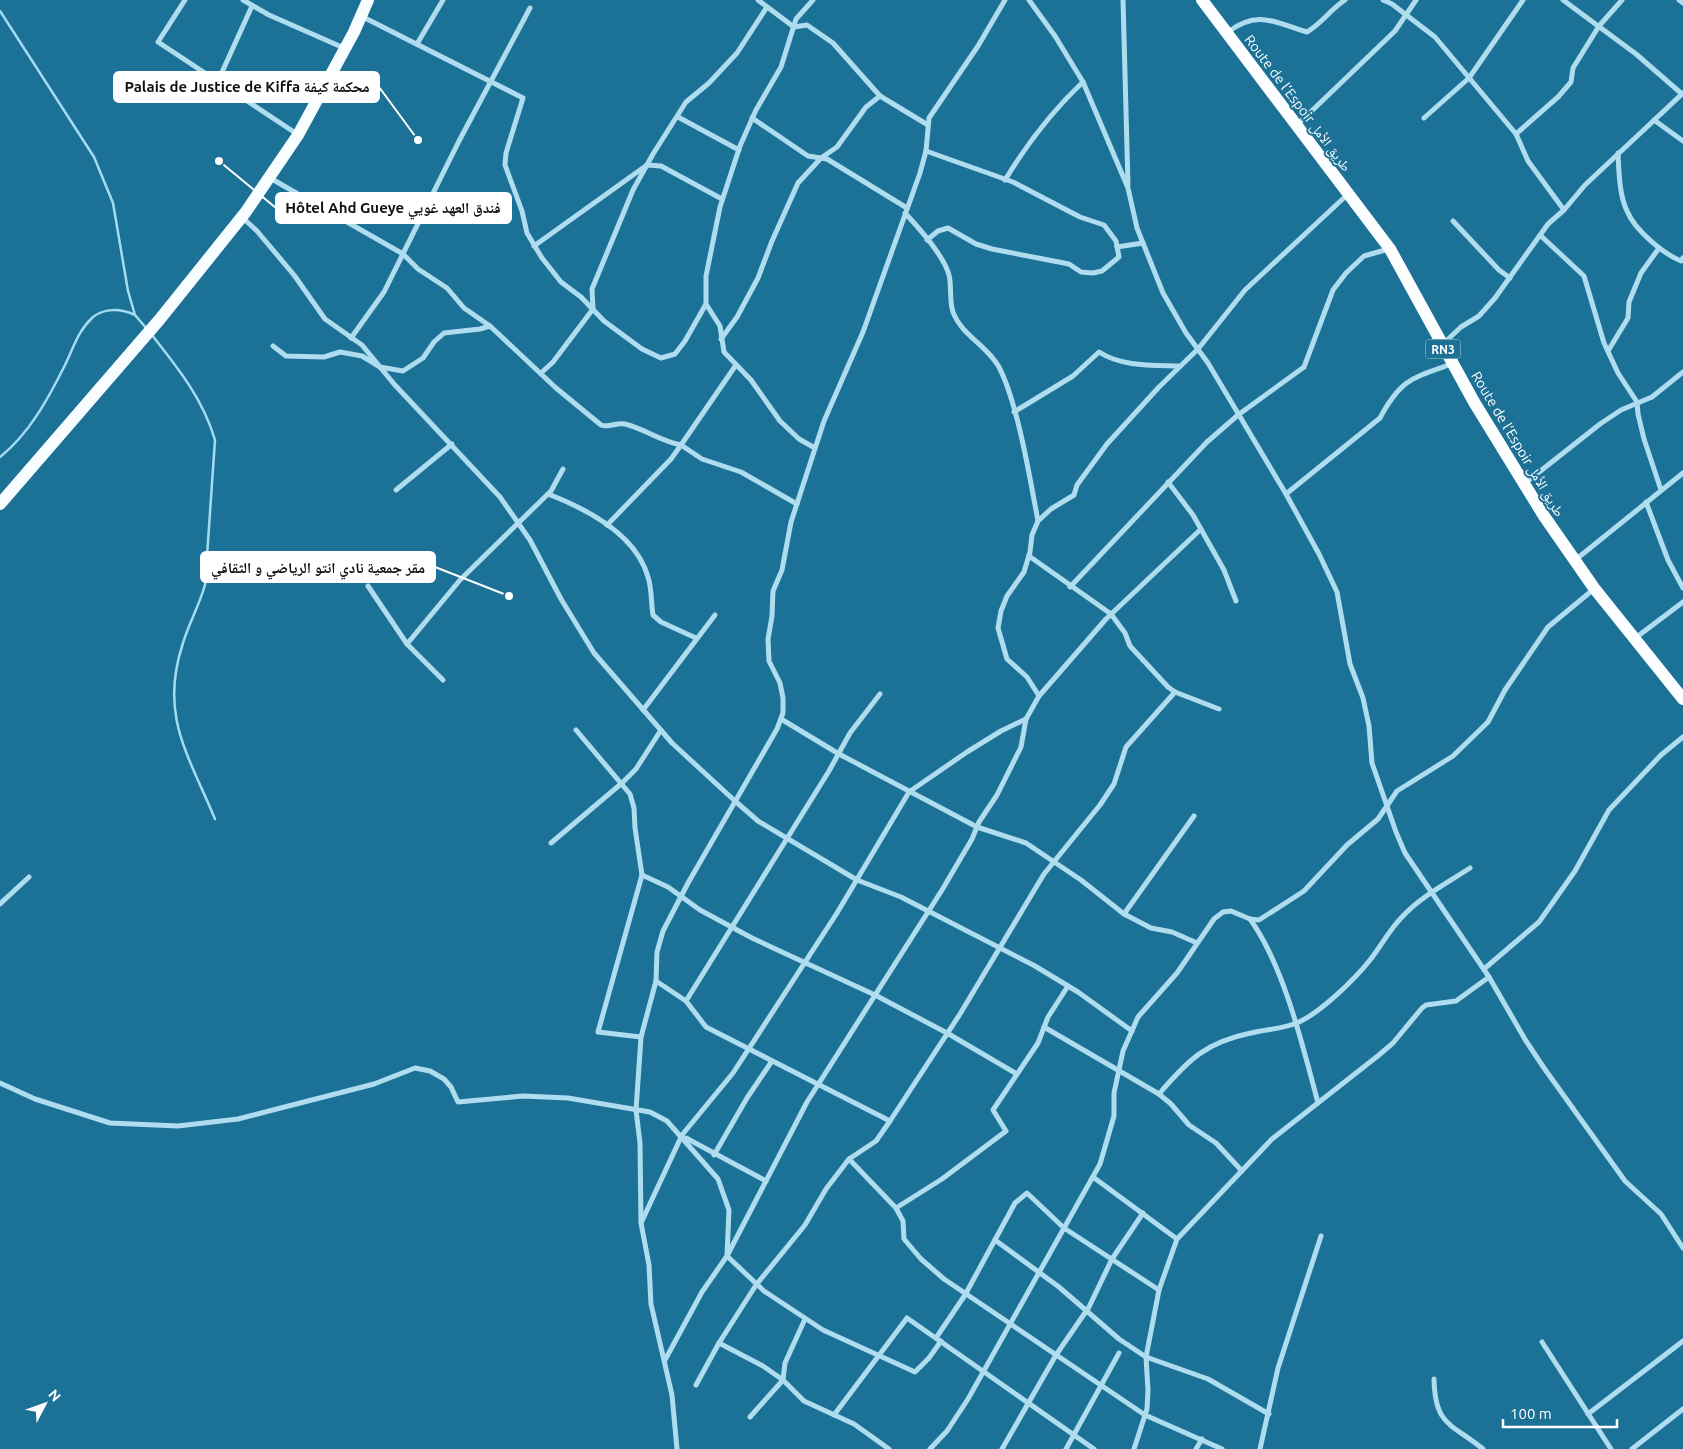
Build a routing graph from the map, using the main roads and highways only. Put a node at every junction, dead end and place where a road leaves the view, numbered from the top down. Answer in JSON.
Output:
{"nodes":[{"id":1,"x":368,"y":0,"type":"edge"},
{"id":2,"x":1202,"y":0,"type":"edge"},
{"id":3,"x":0,"y":504,"type":"edge"},
{"id":4,"x":1683,"y":699,"type":"edge"}],
"edges":[{"from":1,"to":3,"type":"main road"},
{"from":2,"to":4,"type":"highway","name":"Route de l’Espoir طريق الأمل","number":"RN3"}]}
